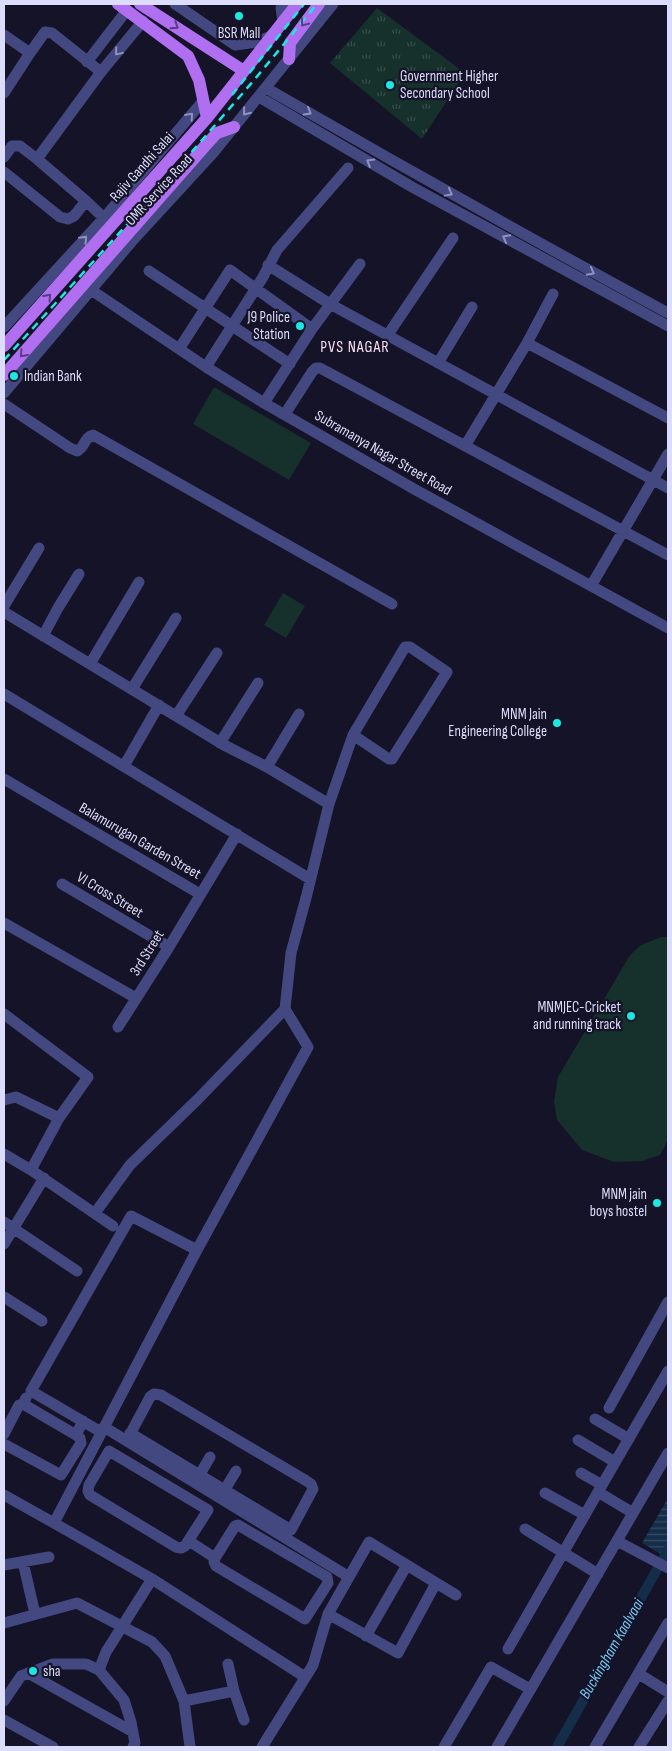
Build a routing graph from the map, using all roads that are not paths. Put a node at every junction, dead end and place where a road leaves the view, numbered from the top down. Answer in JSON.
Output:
{"nodes":[{"id":1,"x":140,"y":4,"type":"edge"},
{"id":2,"x":175,"y":4,"type":"edge"},
{"id":3,"x":284,"y":4,"type":"edge"},
{"id":4,"x":297,"y":4,"type":"edge"},
{"id":5,"x":319,"y":4,"type":"edge"},
{"id":6,"x":333,"y":4,"type":"edge"},
{"id":7,"x":122,"y":7,"type":"edge"},
{"id":8,"x":142,"y":21,"type":"junction"},
{"id":9,"x":282,"y":22,"type":"junction"},
{"id":10,"x":4,"y":35,"type":"edge"},
{"id":11,"x":273,"y":35,"type":"junction"},
{"id":12,"x":30,"y":53,"type":"junction"},
{"id":13,"x":289,"y":59,"type":"junction"},
{"id":14,"x":87,"y":62,"type":"junction"},
{"id":15,"x":244,"y":71,"type":"junction"},
{"id":16,"x":101,"y":72,"type":"junction"},
{"id":17,"x":266,"y":88,"type":"junction"},
{"id":18,"x":4,"y":93,"type":"edge"},
{"id":19,"x":258,"y":97,"type":"junction"},
{"id":20,"x":203,"y":100,"type":"junction"},
{"id":21,"x":207,"y":118,"type":"junction"},
{"id":22,"x":234,"y":127,"type":"junction"},
{"id":23,"x":4,"y":157,"type":"edge"},
{"id":24,"x":37,"y":159,"type":"junction"},
{"id":25,"x":348,"y":168,"type":"dead end"},
{"id":26,"x":4,"y":172,"type":"edge"},
{"id":27,"x":86,"y":201,"type":"junction"},
{"id":28,"x":104,"y":218,"type":"junction"},
{"id":29,"x":453,"y":238,"type":"dead end"},
{"id":30,"x":360,"y":264,"type":"dead end"},
{"id":31,"x":268,"y":265,"type":"junction"},
{"id":32,"x":149,"y":271,"type":"dead end"},
{"id":33,"x":88,"y":287,"type":"junction"},
{"id":34,"x":256,"y":290,"type":"junction"},
{"id":35,"x":553,"y":294,"type":"dead end"},
{"id":36,"x":330,"y":304,"type":"junction"},
{"id":37,"x":472,"y":307,"type":"dead end"},
{"id":38,"x":206,"y":309,"type":"junction"},
{"id":39,"x":668,"y":313,"type":"edge"},
{"id":40,"x":232,"y":326,"type":"junction"},
{"id":41,"x":668,"y":326,"type":"edge"},
{"id":42,"x":4,"y":327,"type":"edge"},
{"id":43,"x":312,"y":329,"type":"junction"},
{"id":44,"x":387,"y":336,"type":"junction"},
{"id":45,"x":527,"y":343,"type":"junction"},
{"id":46,"x":4,"y":346,"type":"edge"},
{"id":47,"x":179,"y":349,"type":"junction"},
{"id":48,"x":438,"y":363,"type":"junction"},
{"id":49,"x":290,"y":364,"type":"junction"},
{"id":50,"x":206,"y":368,"type":"junction"},
{"id":51,"x":4,"y":375,"type":"edge"},
{"id":52,"x":4,"y":393,"type":"edge"},
{"id":53,"x":495,"y":394,"type":"junction"},
{"id":54,"x":264,"y":403,"type":"junction"},
{"id":55,"x":4,"y":404,"type":"edge"},
{"id":56,"x":285,"y":414,"type":"junction"},
{"id":57,"x":668,"y":418,"type":"edge"},
{"id":58,"x":465,"y":446,"type":"junction"},
{"id":59,"x":668,"y":454,"type":"edge"},
{"id":60,"x":652,"y":479,"type":"junction"},
{"id":61,"x":668,"y":488,"type":"edge"},
{"id":62,"x":623,"y":531,"type":"junction"},
{"id":63,"x":39,"y":548,"type":"dead end"},
{"id":64,"x":668,"y":555,"type":"edge"},
{"id":65,"x":80,"y":574,"type":"dead end"},
{"id":66,"x":139,"y":582,"type":"dead end"},
{"id":67,"x":591,"y":586,"type":"junction"},
{"id":68,"x":392,"y":604,"type":"dead end"},
{"id":69,"x":4,"y":606,"type":"edge"},
{"id":70,"x":4,"y":612,"type":"edge"},
{"id":71,"x":176,"y":618,"type":"dead end"},
{"id":72,"x":668,"y":628,"type":"edge"},
{"id":73,"x":43,"y":636,"type":"junction"},
{"id":74,"x":217,"y":653,"type":"dead end"},
{"id":75,"x":90,"y":664,"type":"junction"},
{"id":76,"x":258,"y":683,"type":"dead end"},
{"id":77,"x":132,"y":688,"type":"junction"},
{"id":78,"x":4,"y":694,"type":"edge"},
{"id":79,"x":159,"y":705,"type":"junction"},
{"id":80,"x":299,"y":714,"type":"dead end"},
{"id":81,"x":176,"y":716,"type":"junction"},
{"id":82,"x":353,"y":735,"type":"junction"},
{"id":83,"x":220,"y":743,"type":"junction"},
{"id":84,"x":124,"y":766,"type":"junction"},
{"id":85,"x":267,"y":766,"type":"junction"},
{"id":86,"x":4,"y":780,"type":"edge"},
{"id":87,"x":329,"y":804,"type":"junction"},
{"id":88,"x":237,"y":834,"type":"junction"},
{"id":89,"x":310,"y":878,"type":"junction"},
{"id":90,"x":62,"y":884,"type":"dead end"},
{"id":91,"x":200,"y":894,"type":"junction"},
{"id":92,"x":4,"y":923,"type":"edge"},
{"id":93,"x":169,"y":948,"type":"junction"},
{"id":94,"x":136,"y":998,"type":"junction"},
{"id":95,"x":285,"y":1009,"type":"junction"},
{"id":96,"x":4,"y":1014,"type":"edge"},
{"id":97,"x":118,"y":1027,"type":"dead end"},
{"id":98,"x":4,"y":1100,"type":"edge"},
{"id":99,"x":60,"y":1118,"type":"junction"},
{"id":100,"x":4,"y":1154,"type":"edge"},
{"id":101,"x":31,"y":1170,"type":"junction"},
{"id":102,"x":44,"y":1178,"type":"junction"},
{"id":103,"x":95,"y":1214,"type":"junction"},
{"id":104,"x":9,"y":1226,"type":"edge"},
{"id":105,"x":113,"y":1226,"type":"dead end"},
{"id":106,"x":4,"y":1244,"type":"edge"},
{"id":107,"x":197,"y":1250,"type":"junction"},
{"id":108,"x":77,"y":1271,"type":"dead end"},
{"id":109,"x":4,"y":1297,"type":"edge"},
{"id":110,"x":668,"y":1302,"type":"edge"},
{"id":111,"x":42,"y":1321,"type":"dead end"},
{"id":112,"x":668,"y":1371,"type":"edge"},
{"id":113,"x":31,"y":1391,"type":"junction"},
{"id":114,"x":23,"y":1404,"type":"junction"},
{"id":115,"x":609,"y":1408,"type":"dead end"},
{"id":116,"x":595,"y":1419,"type":"dead end"},
{"id":117,"x":83,"y":1421,"type":"junction"},
{"id":118,"x":103,"y":1429,"type":"junction"},
{"id":119,"x":4,"y":1434,"type":"edge"},
{"id":120,"x":76,"y":1435,"type":"junction"},
{"id":121,"x":125,"y":1436,"type":"junction"},
{"id":122,"x":629,"y":1439,"type":"junction"},
{"id":123,"x":578,"y":1440,"type":"dead end"},
{"id":124,"x":4,"y":1444,"type":"edge"},
{"id":125,"x":110,"y":1451,"type":"junction"},
{"id":126,"x":668,"y":1453,"type":"edge"},
{"id":127,"x":210,"y":1457,"type":"dead end"},
{"id":128,"x":615,"y":1462,"type":"junction"},
{"id":129,"x":236,"y":1472,"type":"dead end"},
{"id":130,"x":581,"y":1473,"type":"dead end"},
{"id":131,"x":197,"y":1479,"type":"junction"},
{"id":132,"x":600,"y":1489,"type":"junction"},
{"id":133,"x":546,"y":1493,"type":"dead end"},
{"id":134,"x":4,"y":1495,"type":"edge"},
{"id":135,"x":220,"y":1495,"type":"junction"},
{"id":136,"x":208,"y":1510,"type":"junction"},
{"id":137,"x":633,"y":1513,"type":"junction"},
{"id":138,"x":585,"y":1515,"type":"junction"},
{"id":139,"x":250,"y":1516,"type":"junction"},
{"id":140,"x":54,"y":1523,"type":"junction"},
{"id":141,"x":243,"y":1526,"type":"junction"},
{"id":142,"x":525,"y":1529,"type":"dead end"},
{"id":143,"x":288,"y":1534,"type":"junction"},
{"id":144,"x":188,"y":1541,"type":"junction"},
{"id":145,"x":617,"y":1541,"type":"junction"},
{"id":146,"x":563,"y":1553,"type":"junction"},
{"id":147,"x":49,"y":1557,"type":"dead end"},
{"id":148,"x":215,"y":1558,"type":"junction"},
{"id":149,"x":23,"y":1562,"type":"junction"},
{"id":150,"x":4,"y":1565,"type":"edge"},
{"id":151,"x":407,"y":1565,"type":"junction"},
{"id":152,"x":668,"y":1568,"type":"edge"},
{"id":153,"x":330,"y":1572,"type":"junction"},
{"id":154,"x":598,"y":1574,"type":"junction"},
{"id":155,"x":349,"y":1577,"type":"junction"},
{"id":156,"x":152,"y":1579,"type":"junction"},
{"id":157,"x":436,"y":1583,"type":"junction"},
{"id":158,"x":456,"y":1595,"type":"dead end"},
{"id":159,"x":35,"y":1614,"type":"junction"},
{"id":160,"x":328,"y":1614,"type":"junction"},
{"id":161,"x":4,"y":1623,"type":"edge"},
{"id":162,"x":668,"y":1623,"type":"edge"},
{"id":163,"x":123,"y":1626,"type":"junction"},
{"id":164,"x":366,"y":1636,"type":"junction"},
{"id":165,"x":508,"y":1649,"type":"dead end"},
{"id":166,"x":228,"y":1664,"type":"dead end"},
{"id":167,"x":99,"y":1670,"type":"junction"},
{"id":168,"x":28,"y":1673,"type":"junction"},
{"id":169,"x":639,"y":1674,"type":"junction"},
{"id":170,"x":305,"y":1677,"type":"junction"},
{"id":171,"x":530,"y":1689,"type":"junction"},
{"id":172,"x":234,"y":1691,"type":"junction"},
{"id":173,"x":668,"y":1692,"type":"edge"},
{"id":174,"x":4,"y":1701,"type":"edge"},
{"id":175,"x":184,"y":1701,"type":"junction"},
{"id":176,"x":668,"y":1701,"type":"edge"},
{"id":177,"x":4,"y":1720,"type":"edge"},
{"id":178,"x":244,"y":1720,"type":"dead end"},
{"id":179,"x":133,"y":1732,"type":"junction"},
{"id":180,"x":53,"y":1747,"type":"edge"},
{"id":181,"x":133,"y":1747,"type":"edge"},
{"id":182,"x":190,"y":1747,"type":"edge"},
{"id":183,"x":262,"y":1747,"type":"edge"},
{"id":184,"x":444,"y":1747,"type":"edge"},
{"id":185,"x":497,"y":1747,"type":"edge"},
{"id":186,"x":595,"y":1747,"type":"edge"},
{"id":187,"x":640,"y":1747,"type":"edge"}],
"edges":[{"from":1,"to":15,"type":"main road","one_way":true},
{"from":2,"to":11,"type":"street"},
{"from":3,"to":9,"type":"street"},
{"from":4,"to":9,"type":"main road","name":"Rajiv Gandhi Salai"},
{"from":5,"to":13,"type":"main road","one_way":true},
{"from":6,"to":13,"type":"street","name":"OMR Service Road"},
{"from":7,"to":8,"type":"main road"},
{"from":7,"to":14,"type":"street"},
{"from":8,"to":16,"type":"street","one_way":true},
{"from":8,"to":20,"type":"main road"},
{"from":9,"to":11,"type":"main road","name":"Rajiv Gandhi Salai"},
{"from":10,"to":12,"type":"street"},
{"from":11,"to":15,"type":"main road","name":"Rajiv Gandhi Salai"},
{"from":12,"to":14,"type":"street"},
{"from":12,"to":18,"type":"street"},
{"from":13,"to":17,"type":"street","name":"OMR Service Road"},
{"from":14,"to":16,"type":"street"},
{"from":15,"to":21,"type":"main road","name":"Rajiv Gandhi Salai"},
{"from":16,"to":24,"type":"street"},
{"from":17,"to":19,"type":"street","name":"OMR Service Road"},
{"from":17,"to":39,"type":"street","one_way":true},
{"from":19,"to":22,"type":"street","name":"OMR Service Road","one_way":true},
{"from":41,"to":19,"type":"street","one_way":true},
{"from":20,"to":21,"type":"main road"},
{"from":28,"to":20,"type":"street","one_way":true},
{"from":46,"to":21,"type":"main road","name":"Rajiv Gandhi Salai","one_way":true},
{"from":22,"to":33,"type":"street","name":"OMR Service Road"},
{"from":22,"to":33,"type":"main road"},
{"from":23,"to":24,"type":"street"},
{"from":24,"to":27,"type":"street"},
{"from":25,"to":31,"type":"street"},
{"from":26,"to":27,"type":"street"},
{"from":27,"to":28,"type":"street"},
{"from":42,"to":28,"type":"street","one_way":true},
{"from":29,"to":44,"type":"street"},
{"from":30,"to":36,"type":"street"},
{"from":31,"to":34,"type":"street"},
{"from":31,"to":36,"type":"street"},
{"from":32,"to":38,"type":"street"},
{"from":33,"to":47,"type":"street","name":"Subramanya Nagar Street Road"},
{"from":33,"to":51,"type":"main road","one_way":true},
{"from":33,"to":52,"type":"street","name":"OMR Service Road"},
{"from":34,"to":38,"type":"street"},
{"from":34,"to":40,"type":"street"},
{"from":34,"to":43,"type":"street"},
{"from":35,"to":45,"type":"street"},
{"from":36,"to":43,"type":"street"},
{"from":36,"to":44,"type":"street"},
{"from":37,"to":48,"type":"street"},
{"from":38,"to":40,"type":"street"},
{"from":38,"to":47,"type":"street"},
{"from":40,"to":49,"type":"street"},
{"from":40,"to":50,"type":"street"},
{"from":43,"to":49,"type":"street"},
{"from":44,"to":48,"type":"street"},
{"from":45,"to":53,"type":"street"},
{"from":45,"to":57,"type":"street"},
{"from":47,"to":50,"type":"street","name":"Subramanya Nagar Street Road"},
{"from":48,"to":53,"type":"street"},
{"from":49,"to":54,"type":"street"},
{"from":50,"to":54,"type":"street","name":"Subramanya Nagar Street Road"},
{"from":53,"to":58,"type":"street"},
{"from":53,"to":60,"type":"street"},
{"from":54,"to":56,"type":"street","name":"Subramanya Nagar Street Road"},
{"from":55,"to":68,"type":"street"},
{"from":56,"to":58,"type":"street"},
{"from":56,"to":67,"type":"street","name":"Subramanya Nagar Street Road"},
{"from":58,"to":62,"type":"street"},
{"from":59,"to":60,"type":"street"},
{"from":60,"to":61,"type":"street"},
{"from":60,"to":62,"type":"street"},
{"from":62,"to":64,"type":"street"},
{"from":62,"to":67,"type":"street"},
{"from":63,"to":69,"type":"street"},
{"from":65,"to":73,"type":"street"},
{"from":66,"to":75,"type":"street"},
{"from":67,"to":72,"type":"street","name":"Subramanya Nagar Street Road"},
{"from":70,"to":73,"type":"street"},
{"from":71,"to":77,"type":"street"},
{"from":73,"to":75,"type":"street"},
{"from":74,"to":81,"type":"street"},
{"from":75,"to":77,"type":"street"},
{"from":76,"to":83,"type":"street"},
{"from":77,"to":79,"type":"street"},
{"from":78,"to":84,"type":"street"},
{"from":79,"to":81,"type":"street"},
{"from":79,"to":84,"type":"street"},
{"from":80,"to":85,"type":"street"},
{"from":81,"to":83,"type":"street"},
{"from":82,"to":82,"type":"street"},
{"from":82,"to":87,"type":"street"},
{"from":83,"to":85,"type":"street"},
{"from":84,"to":88,"type":"street"},
{"from":85,"to":87,"type":"street"},
{"from":86,"to":91,"type":"street","name":"Balamurugan Garden Street"},
{"from":87,"to":89,"type":"street"},
{"from":88,"to":89,"type":"street"},
{"from":88,"to":91,"type":"street","name":"Balamurugan Garden Street"},
{"from":89,"to":95,"type":"street"},
{"from":90,"to":93,"type":"street","name":"VI Cross Street"},
{"from":91,"to":93,"type":"street","name":"3rd Street"},
{"from":92,"to":94,"type":"street"},
{"from":93,"to":94,"type":"street","name":"3rd Street"},
{"from":94,"to":97,"type":"street","name":"3rd Street"},
{"from":95,"to":103,"type":"street"},
{"from":95,"to":107,"type":"street"},
{"from":96,"to":99,"type":"street"},
{"from":98,"to":99,"type":"street"},
{"from":99,"to":101,"type":"street"},
{"from":100,"to":101,"type":"street"},
{"from":101,"to":102,"type":"street"},
{"from":102,"to":103,"type":"street"},
{"from":102,"to":104,"type":"street"},
{"from":103,"to":105,"type":"street"},
{"from":104,"to":106,"type":"street"},
{"from":104,"to":108,"type":"street"},
{"from":107,"to":113,"type":"street"},
{"from":107,"to":118,"type":"street"},
{"from":109,"to":111,"type":"street"},
{"from":110,"to":115,"type":"street"},
{"from":112,"to":122,"type":"street"},
{"from":113,"to":114,"type":"street"},
{"from":113,"to":117,"type":"street"},
{"from":114,"to":119,"type":"street"},
{"from":114,"to":120,"type":"street"},
{"from":116,"to":122,"type":"street"},
{"from":117,"to":118,"type":"street"},
{"from":117,"to":120,"type":"street"},
{"from":118,"to":121,"type":"street"},
{"from":118,"to":140,"type":"street"},
{"from":120,"to":124,"type":"street"},
{"from":121,"to":125,"type":"street"},
{"from":121,"to":131,"type":"street"},
{"from":121,"to":143,"type":"street"},
{"from":122,"to":128,"type":"street"},
{"from":123,"to":128,"type":"street"},
{"from":125,"to":136,"type":"street"},
{"from":125,"to":144,"type":"street"},
{"from":126,"to":137,"type":"street"},
{"from":127,"to":131,"type":"street"},
{"from":128,"to":132,"type":"street"},
{"from":129,"to":135,"type":"street"},
{"from":130,"to":132,"type":"street"},
{"from":131,"to":135,"type":"street"},
{"from":132,"to":137,"type":"street"},
{"from":132,"to":138,"type":"street"},
{"from":133,"to":138,"type":"street"},
{"from":134,"to":140,"type":"street"},
{"from":135,"to":136,"type":"street"},
{"from":135,"to":139,"type":"street"},
{"from":135,"to":143,"type":"street"},
{"from":136,"to":144,"type":"street"},
{"from":137,"to":145,"type":"street"},
{"from":138,"to":146,"type":"street"},
{"from":139,"to":141,"type":"street"},
{"from":139,"to":143,"type":"street"},
{"from":140,"to":156,"type":"street"},
{"from":141,"to":148,"type":"street"},
{"from":141,"to":153,"type":"street"},
{"from":142,"to":146,"type":"street"},
{"from":143,"to":153,"type":"street"},
{"from":144,"to":148,"type":"street"},
{"from":145,"to":152,"type":"street"},
{"from":145,"to":154,"type":"street"},
{"from":146,"to":154,"type":"street"},
{"from":146,"to":165,"type":"street"},
{"from":147,"to":149,"type":"street"},
{"from":148,"to":153,"type":"street"},
{"from":149,"to":150,"type":"street"},
{"from":149,"to":159,"type":"street"},
{"from":151,"to":155,"type":"street"},
{"from":151,"to":157,"type":"street"},
{"from":151,"to":164,"type":"street"},
{"from":153,"to":155,"type":"street"},
{"from":154,"to":171,"type":"street"},
{"from":155,"to":160,"type":"street"},
{"from":156,"to":163,"type":"street"},
{"from":156,"to":170,"type":"street"},
{"from":157,"to":158,"type":"street"},
{"from":157,"to":164,"type":"street"},
{"from":159,"to":161,"type":"street"},
{"from":159,"to":163,"type":"street"},
{"from":160,"to":164,"type":"street"},
{"from":160,"to":170,"type":"street"},
{"from":162,"to":169,"type":"street"},
{"from":163,"to":167,"type":"street"},
{"from":163,"to":175,"type":"street"},
{"from":166,"to":172,"type":"street"},
{"from":167,"to":168,"type":"street"},
{"from":167,"to":179,"type":"street"},
{"from":168,"to":174,"type":"street"},
{"from":168,"to":179,"type":"street"},
{"from":169,"to":173,"type":"street"},
{"from":169,"to":186,"type":"street"},
{"from":170,"to":183,"type":"street"},
{"from":171,"to":184,"type":"street"},
{"from":171,"to":185,"type":"street"},
{"from":172,"to":175,"type":"street"},
{"from":172,"to":178,"type":"street"},
{"from":175,"to":182,"type":"street"},
{"from":176,"to":187,"type":"street"},
{"from":177,"to":180,"type":"street"},
{"from":179,"to":181,"type":"street"}]}
